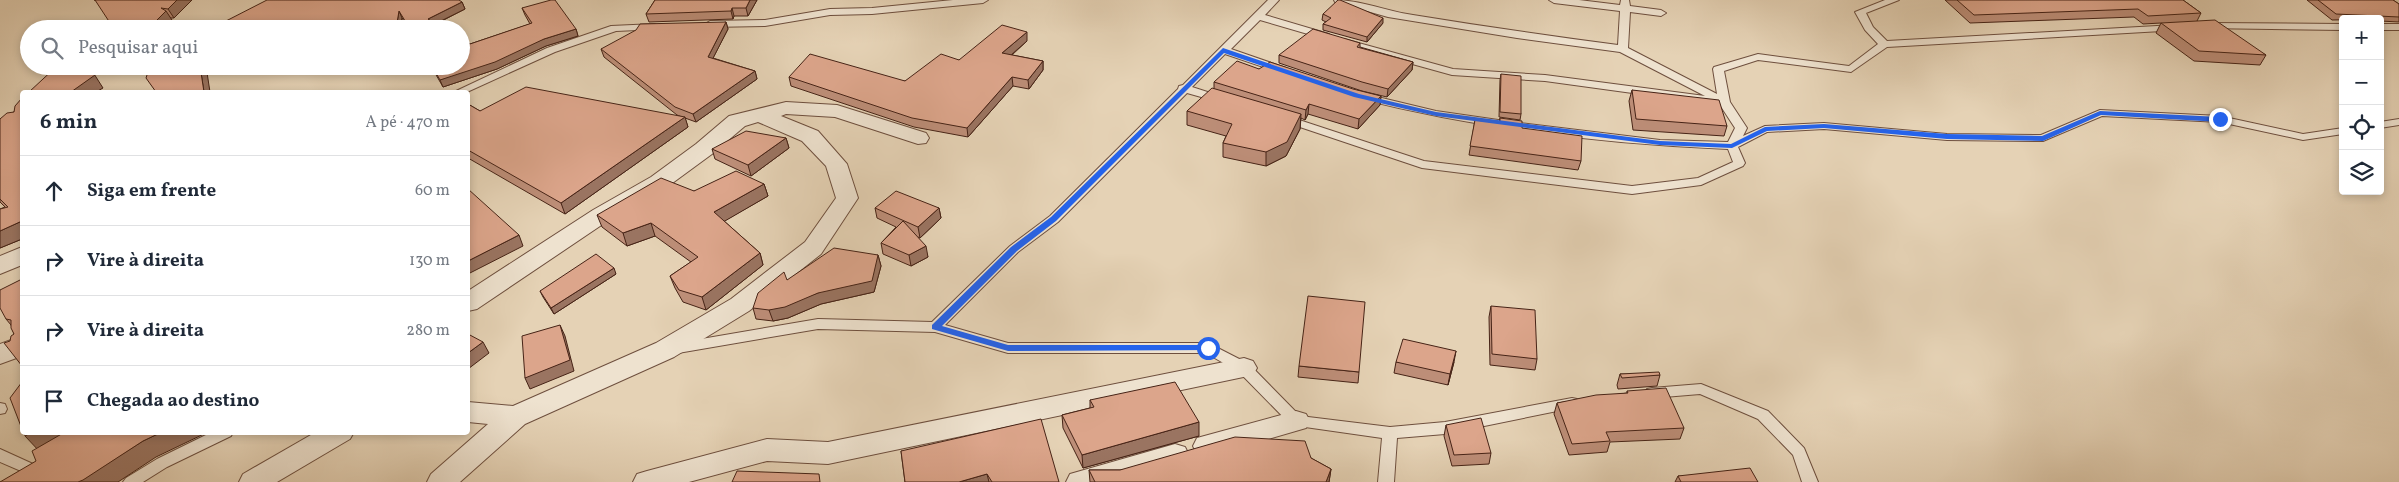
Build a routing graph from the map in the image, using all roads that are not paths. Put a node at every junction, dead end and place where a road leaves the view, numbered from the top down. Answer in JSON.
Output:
{"nodes":[{"id":1,"x":983,"y":0,"type":"edge"},
{"id":2,"x":1274,"y":0,"type":"edge"},
{"id":3,"x":1339,"y":0,"type":"edge"},
{"id":4,"x":1554,"y":0,"type":"edge"},
{"id":5,"x":1894,"y":0,"type":"edge"},
{"id":6,"x":1624,"y":4,"type":"edge"},
{"id":7,"x":1661,"y":13,"type":"dead end"},
{"id":8,"x":1258,"y":16,"type":"junction"},
{"id":9,"x":694,"y":25,"type":"edge"},
{"id":10,"x":665,"y":26,"type":"edge"},
{"id":11,"x":2339,"y":27,"type":"edge"},
{"id":12,"x":2384,"y":27,"type":"edge"},
{"id":13,"x":2399,"y":27,"type":"edge"},
{"id":14,"x":1884,"y":44,"type":"junction"},
{"id":15,"x":1623,"y":48,"type":"junction"},
{"id":16,"x":1223,"y":50,"type":"junction"},
{"id":17,"x":1294,"y":74,"type":"edge"},
{"id":18,"x":1183,"y":88,"type":"junction"},
{"id":19,"x":462,"y":90,"type":"edge"},
{"id":20,"x":1357,"y":95,"type":"edge"},
{"id":21,"x":1229,"y":102,"type":"edge"},
{"id":22,"x":1724,"y":102,"type":"junction"},
{"id":23,"x":758,"y":114,"type":"junction"},
{"id":24,"x":1275,"y":116,"type":"edge"},
{"id":25,"x":2399,"y":122,"type":"edge"},
{"id":26,"x":2384,"y":124,"type":"edge"},
{"id":27,"x":2339,"y":132,"type":"edge"},
{"id":28,"x":918,"y":138,"type":"dead end"},
{"id":29,"x":1732,"y":146,"type":"junction"},
{"id":30,"x":20,"y":256,"type":"edge"},
{"id":31,"x":0,"y":266,"type":"edge"},
{"id":32,"x":470,"y":302,"type":"edge"},
{"id":33,"x":936,"y":327,"type":"junction"},
{"id":34,"x":20,"y":346,"type":"edge"},
{"id":35,"x":665,"y":350,"type":"junction"},
{"id":36,"x":0,"y":355,"type":"edge"},
{"id":37,"x":1244,"y":368,"type":"junction"},
{"id":38,"x":1642,"y":394,"type":"edge"},
{"id":39,"x":1584,"y":401,"type":"edge"},
{"id":40,"x":470,"y":412,"type":"edge"},
{"id":41,"x":515,"y":417,"type":"junction"},
{"id":42,"x":1296,"y":421,"type":"junction"},
{"id":43,"x":1390,"y":433,"type":"junction"},
{"id":44,"x":220,"y":435,"type":"edge"},
{"id":45,"x":335,"y":435,"type":"edge"},
{"id":46,"x":0,"y":455,"type":"edge"},
{"id":47,"x":45,"y":459,"type":"edge"},
{"id":48,"x":28,"y":468,"type":"junction"},
{"id":49,"x":15,"y":482,"type":"edge"},
{"id":50,"x":131,"y":482,"type":"edge"},
{"id":51,"x":253,"y":482,"type":"edge"},
{"id":52,"x":441,"y":482,"type":"edge"},
{"id":53,"x":647,"y":482,"type":"edge"},
{"id":54,"x":1080,"y":482,"type":"edge"},
{"id":55,"x":1386,"y":482,"type":"edge"},
{"id":56,"x":1810,"y":482,"type":"edge"}],
"edges":[{"from":1,"to":9,"type":"lane"},
{"from":2,"to":8,"type":"lane"},
{"from":3,"to":15,"type":"lane"},
{"from":4,"to":6,"type":"lane"},
{"from":5,"to":14,"type":"lane"},
{"from":6,"to":7,"type":"lane"},
{"from":6,"to":15,"type":"lane"},
{"from":8,"to":16,"type":"lane"},
{"from":8,"to":22,"type":"lane"},
{"from":10,"to":19,"type":"lane"},
{"from":11,"to":14,"type":"lane"},
{"from":12,"to":13,"type":"lane"},
{"from":14,"to":22,"type":"lane"},
{"from":15,"to":22,"type":"lane"},
{"from":16,"to":17,"type":"lane"},
{"from":16,"to":18,"type":"lane"},
{"from":18,"to":21,"type":"lane"},
{"from":18,"to":33,"type":"lane"},
{"from":20,"to":29,"type":"lane"},
{"from":22,"to":29,"type":"lane"},
{"from":23,"to":28,"type":"street"},
{"from":23,"to":32,"type":"street"},
{"from":23,"to":35,"type":"street"},
{"from":24,"to":29,"type":"lane"},
{"from":25,"to":26,"type":"lane"},
{"from":27,"to":29,"type":"lane"},
{"from":30,"to":31,"type":"street"},
{"from":33,"to":35,"type":"lane"},
{"from":33,"to":37,"type":"lane"},
{"from":34,"to":36,"type":"street"},
{"from":35,"to":41,"type":"street"},
{"from":37,"to":42,"type":"lane"},
{"from":37,"to":53,"type":"street"},
{"from":38,"to":56,"type":"lane"},
{"from":39,"to":43,"type":"lane"},
{"from":40,"to":41,"type":"street"},
{"from":41,"to":52,"type":"street"},
{"from":42,"to":43,"type":"lane"},
{"from":42,"to":54,"type":"street"},
{"from":43,"to":55,"type":"lane"},
{"from":44,"to":50,"type":"lane"},
{"from":45,"to":51,"type":"street"},
{"from":46,"to":48,"type":"lane"},
{"from":47,"to":48,"type":"lane"},
{"from":48,"to":49,"type":"lane"}]}
